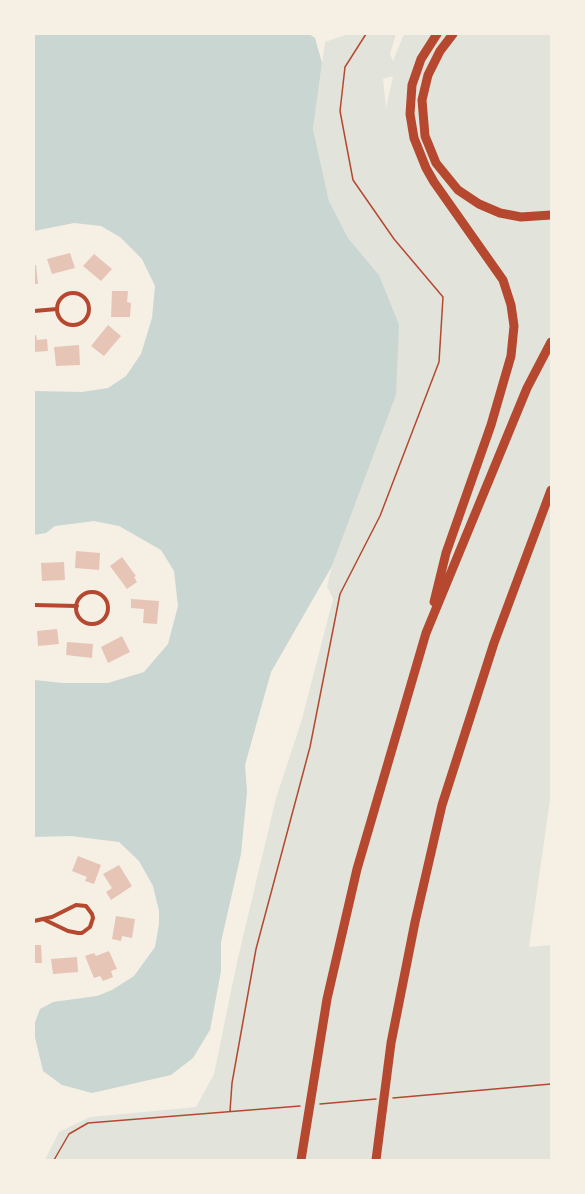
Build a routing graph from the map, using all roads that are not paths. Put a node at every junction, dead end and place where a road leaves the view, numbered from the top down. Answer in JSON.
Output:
{"nodes":[{"id":1,"x":437,"y":34,"type":"edge"},
{"id":2,"x":453,"y":34,"type":"edge"},
{"id":3,"x":551,"y":215,"type":"edge"},
{"id":4,"x":57,"y":309,"type":"junction"},
{"id":5,"x":34,"y":311,"type":"edge"},
{"id":6,"x":551,"y":342,"type":"edge"},
{"id":7,"x":551,"y":490,"type":"edge"},
{"id":8,"x":34,"y":605,"type":"edge"},
{"id":9,"x":77,"y":606,"type":"junction"},
{"id":10,"x":426,"y":633,"type":"junction"},
{"id":11,"x":45,"y":920,"type":"junction"},
{"id":12,"x":34,"y":921,"type":"edge"},
{"id":13,"x":301,"y":1160,"type":"edge"},
{"id":14,"x":376,"y":1160,"type":"edge"}],
"edges":[{"from":1,"to":10,"type":"highway"},
{"from":2,"to":3,"type":"highway"},
{"from":4,"to":4,"type":"street"},
{"from":4,"to":5,"type":"street"},
{"from":6,"to":10,"type":"highway"},
{"from":7,"to":14,"type":"highway"},
{"from":8,"to":9,"type":"street"},
{"from":9,"to":9,"type":"street"},
{"from":10,"to":13,"type":"highway"},
{"from":11,"to":11,"type":"street"},
{"from":11,"to":12,"type":"street"}]}
